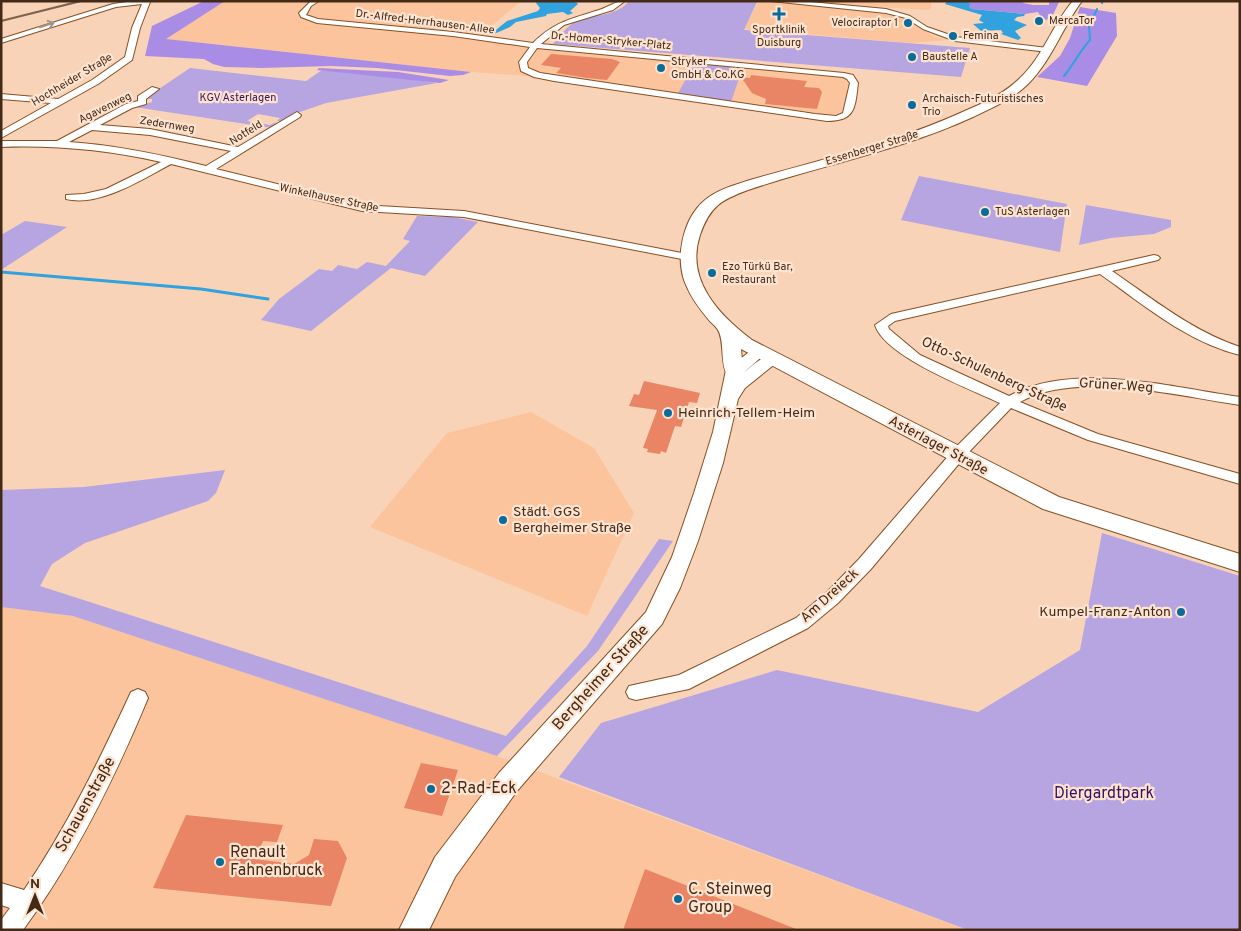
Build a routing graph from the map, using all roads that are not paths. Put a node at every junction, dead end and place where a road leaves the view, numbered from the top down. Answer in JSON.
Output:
{"nodes":[{"id":1,"x":316,"y":1,"type":"edge"},
{"id":2,"x":622,"y":1,"type":"edge"},
{"id":3,"x":774,"y":1,"type":"edge"},
{"id":4,"x":1076,"y":1,"type":"edge"},
{"id":5,"x":147,"y":2,"type":"edge"},
{"id":6,"x":1,"y":41,"type":"edge"},
{"id":7,"x":536,"y":46,"type":"junction"},
{"id":8,"x":1047,"y":52,"type":"junction"},
{"id":9,"x":155,"y":89,"type":"dead end"},
{"id":10,"x":1,"y":96,"type":"edge"},
{"id":11,"x":61,"y":102,"type":"junction"},
{"id":12,"x":297,"y":115,"type":"dead end"},
{"id":13,"x":90,"y":127,"type":"junction"},
{"id":14,"x":1,"y":135,"type":"edge"},
{"id":15,"x":1,"y":144,"type":"edge"},
{"id":16,"x":59,"y":144,"type":"junction"},
{"id":17,"x":240,"y":150,"type":"junction"},
{"id":18,"x":171,"y":160,"type":"junction"},
{"id":19,"x":207,"y":170,"type":"junction"},
{"id":20,"x":70,"y":197,"type":"dead end"},
{"id":21,"x":687,"y":257,"type":"junction"},
{"id":22,"x":1154,"y":258,"type":"dead end"},
{"id":23,"x":1104,"y":271,"type":"junction"},
{"id":24,"x":727,"y":331,"type":"junction"},
{"id":25,"x":1240,"y":351,"type":"edge"},
{"id":26,"x":766,"y":356,"type":"junction"},
{"id":27,"x":733,"y":383,"type":"junction"},
{"id":28,"x":1240,"y":401,"type":"edge"},
{"id":29,"x":1009,"y":402,"type":"junction"},
{"id":30,"x":956,"y":455,"type":"junction"},
{"id":31,"x":1240,"y":480,"type":"edge"},
{"id":32,"x":1240,"y":563,"type":"edge"},
{"id":33,"x":636,"y":692,"type":"dead end"},
{"id":34,"x":138,"y":698,"type":"dead end"},
{"id":35,"x":1,"y":894,"type":"edge"},
{"id":36,"x":30,"y":903,"type":"junction"},
{"id":37,"x":8,"y":930,"type":"edge"},
{"id":38,"x":414,"y":930,"type":"edge"}],
"edges":[{"from":1,"to":7,"type":"street","name":"Dr.-Alfred-Herrhausen-Allee"},
{"from":2,"to":7,"type":"street"},
{"from":3,"to":8,"type":"street"},
{"from":4,"to":8,"type":"main road","name":"Essenberger Straße"},
{"from":6,"to":5,"type":"street","one_way":true},
{"from":5,"to":11,"type":"street","name":"Hochheider Straße"},
{"from":7,"to":7,"type":"street","name":"Dr.-Homer-Stryker-Platz"},
{"from":8,"to":21,"type":"main road","name":"Essenberger Straße"},
{"from":9,"to":13,"type":"street","name":"Agavenweg"},
{"from":10,"to":11,"type":"street"},
{"from":11,"to":14,"type":"street","name":"Hochheider Straße"},
{"from":12,"to":17,"type":"street","name":"Notfeld"},
{"from":13,"to":16,"type":"street","name":"Agavenweg"},
{"from":13,"to":17,"type":"street","name":"Zedernweg"},
{"from":15,"to":16,"type":"street","name":"Winkelhauser Straße"},
{"from":16,"to":18,"type":"street","name":"Winkelhauser Straße"},
{"from":17,"to":19,"type":"street","name":"Notfeld"},
{"from":18,"to":19,"type":"street","name":"Winkelhauser Straße"},
{"from":18,"to":20,"type":"street"},
{"from":19,"to":21,"type":"street","name":"Winkelhauser Straße"},
{"from":21,"to":24,"type":"main road","name":"Asterlager Straße"},
{"from":22,"to":23,"type":"street","name":"Otto-Schulenberg-Straße"},
{"from":23,"to":25,"type":"street"},
{"from":23,"to":29,"type":"street","name":"Otto-Schulenberg-Straße"},
{"from":24,"to":26,"type":"main road","name":"Asterlager Straße"},
{"from":24,"to":27,"type":"main road"},
{"from":26,"to":27,"type":"street"},
{"from":26,"to":27,"type":"street","name":"Bergheimer Straße"},
{"from":26,"to":30,"type":"main road","name":"Asterlager Straße"},
{"from":27,"to":38,"type":"street","name":"Bergheimer Straße"},
{"from":28,"to":29,"type":"street","name":"Grüner Weg"},
{"from":29,"to":30,"type":"street","name":"Grüner Weg"},
{"from":29,"to":31,"type":"street","name":"Otto-Schulenberg-Straße"},
{"from":30,"to":32,"type":"main road","name":"Asterlager Straße"},
{"from":30,"to":33,"type":"street","name":"Am Dreieck"},
{"from":34,"to":36,"type":"street","name":"Schauenstraße"},
{"from":35,"to":36,"type":"street"},
{"from":36,"to":37,"type":"street","name":"Schauenstraße"}]}
